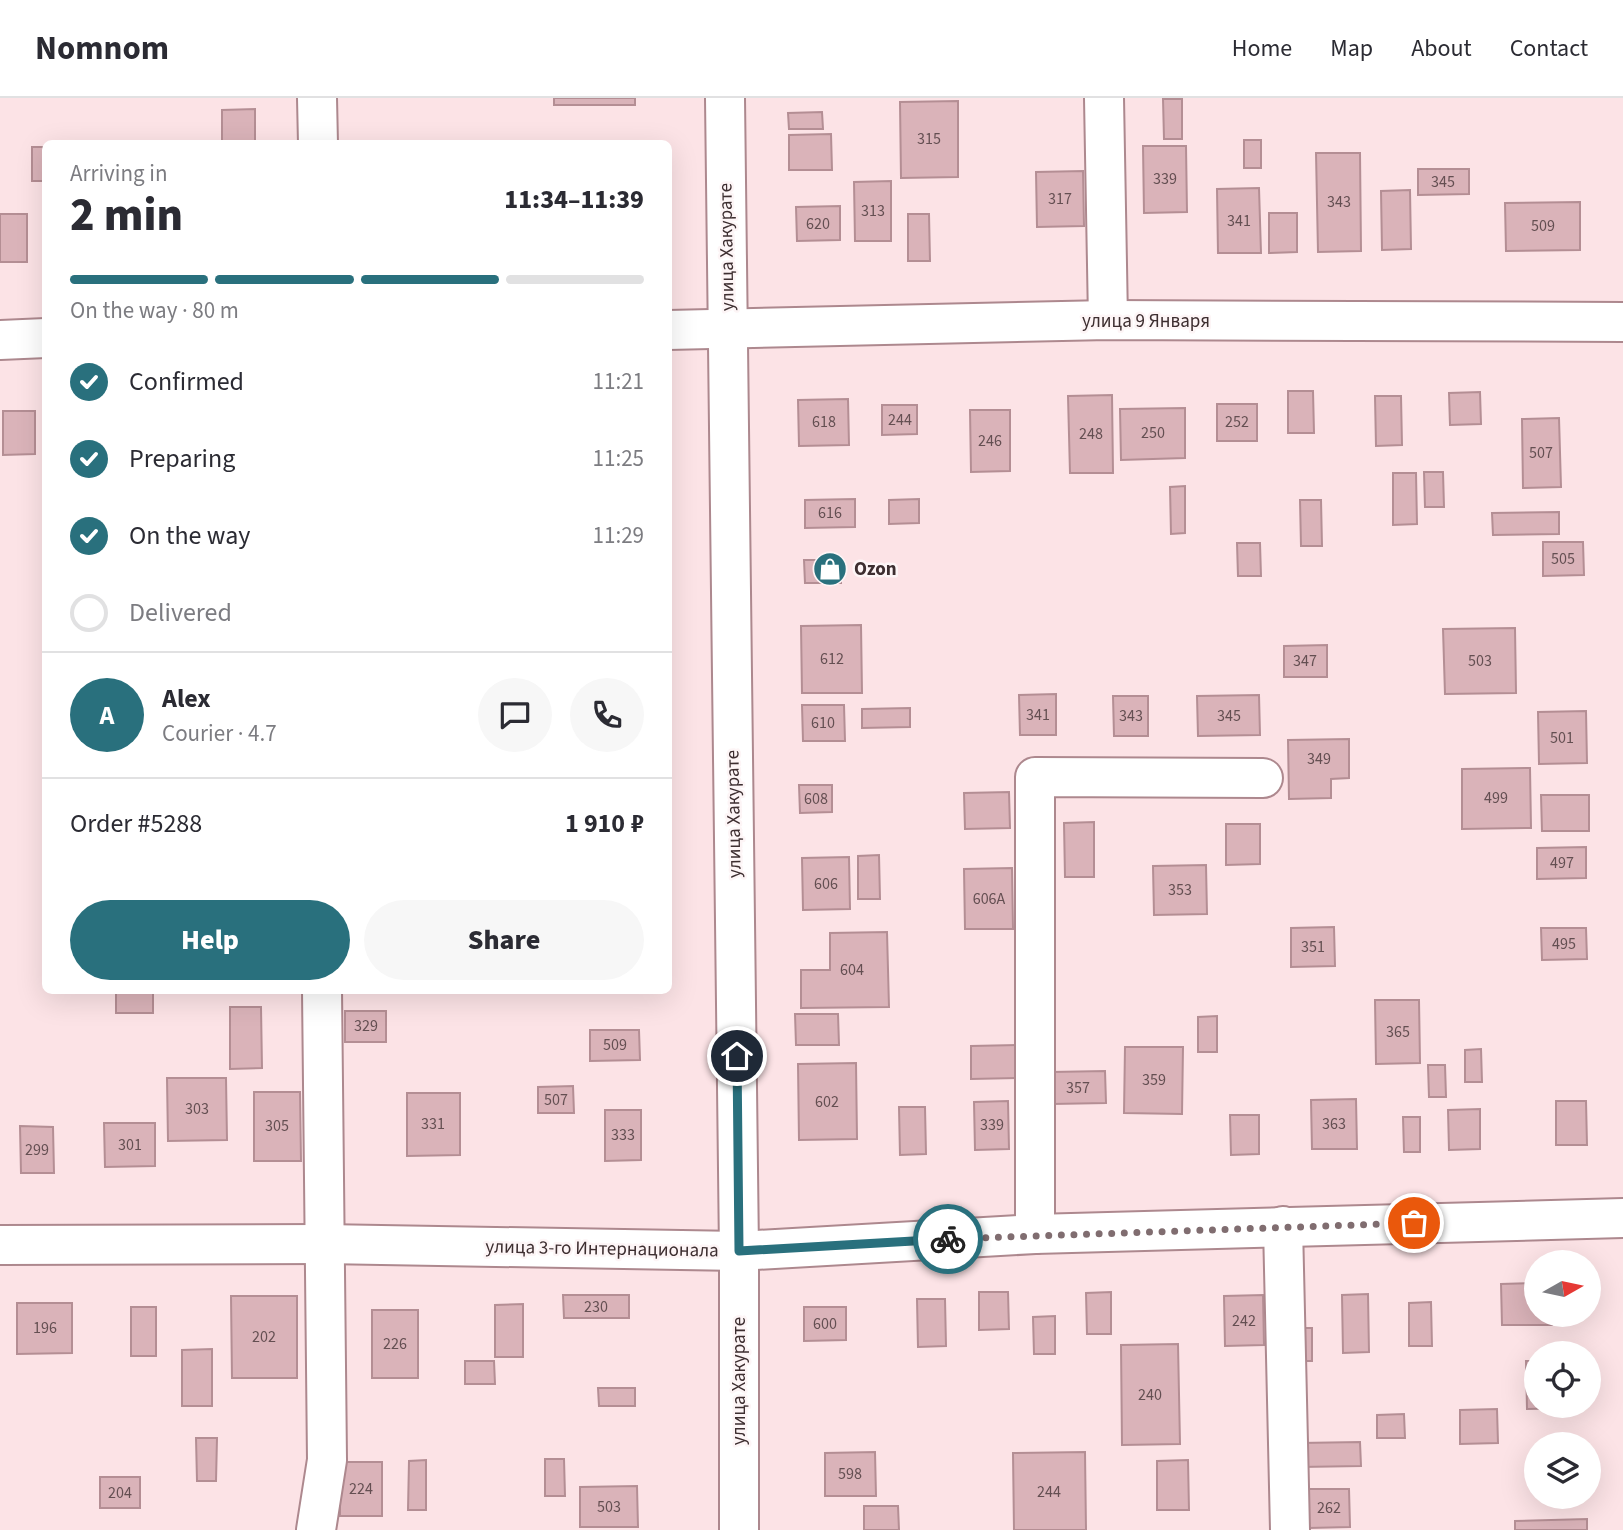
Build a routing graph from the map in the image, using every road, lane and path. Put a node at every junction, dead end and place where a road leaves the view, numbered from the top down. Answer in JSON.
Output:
{"nodes":[{"id":1,"x":317,"y":98,"type":"edge"},
{"id":2,"x":725,"y":98,"type":"edge"},
{"id":3,"x":1104,"y":98,"type":"edge"},
{"id":4,"x":318,"y":140,"type":"edge"},
{"id":5,"x":1108,"y":320,"type":"junction"},
{"id":6,"x":1623,"y":322,"type":"edge"},
{"id":7,"x":672,"y":330,"type":"edge"},
{"id":8,"x":728,"y":330,"type":"junction"},
{"id":9,"x":42,"y":338,"type":"edge"},
{"id":10,"x":0,"y":340,"type":"edge"},
{"id":11,"x":1263,"y":778,"type":"dead end"},
{"id":12,"x":322,"y":994,"type":"edge"},
{"id":13,"x":1623,"y":1218,"type":"edge"},
{"id":14,"x":1283,"y":1226,"type":"junction"},
{"id":15,"x":1035,"y":1234,"type":"junction"},
{"id":16,"x":324,"y":1244,"type":"junction"},
{"id":17,"x":0,"y":1245,"type":"edge"},
{"id":18,"x":739,"y":1251,"type":"junction"},
{"id":19,"x":316,"y":1530,"type":"edge"},
{"id":20,"x":739,"y":1530,"type":"edge"},
{"id":21,"x":1290,"y":1530,"type":"edge"}],
"edges":[{"from":1,"to":4,"type":"street"},
{"from":2,"to":8,"type":"street","name":"улица Хакурате"},
{"from":3,"to":5,"type":"street"},
{"from":5,"to":6,"type":"street","name":"улица 9 Января"},
{"from":5,"to":8,"type":"street","name":"улица 9 Января"},
{"from":7,"to":8,"type":"street","name":"улица 9 Января"},
{"from":8,"to":18,"type":"street","name":"улица Хакурате"},
{"from":9,"to":10,"type":"street"},
{"from":11,"to":15,"type":"street"},
{"from":12,"to":16,"type":"street"},
{"from":13,"to":14,"type":"street","name":"улица 3-го Интернационала"},
{"from":14,"to":15,"type":"street","name":"улица 3-го Интернационала"},
{"from":14,"to":21,"type":"street"},
{"from":15,"to":18,"type":"street","name":"улица 3-го Интернационала"},
{"from":16,"to":17,"type":"street","name":"улица 3-го Интернационала"},
{"from":16,"to":18,"type":"street","name":"улица 3-го Интернационала"},
{"from":16,"to":19,"type":"street"},
{"from":18,"to":20,"type":"street","name":"улица Хакурате"}]}
